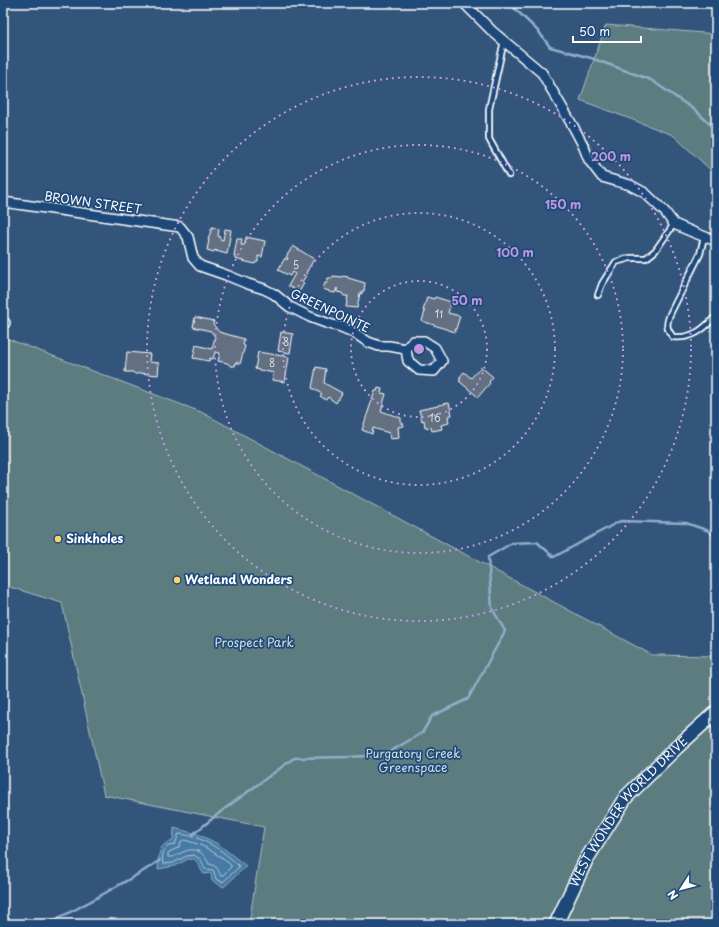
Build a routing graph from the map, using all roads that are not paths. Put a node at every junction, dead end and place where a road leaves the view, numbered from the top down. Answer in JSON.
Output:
{"nodes":[{"id":1,"x":464,"y":3,"type":"edge"},
{"id":2,"x":504,"y":40,"type":"junction"},
{"id":3,"x":509,"y":175,"type":"dead end"},
{"id":4,"x":3,"y":202,"type":"edge"},
{"id":5,"x":674,"y":224,"type":"junction"},
{"id":6,"x":180,"y":227,"type":"joint"},
{"id":7,"x":704,"y":236,"type":"junction"},
{"id":8,"x":716,"y":241,"type":"edge"},
{"id":9,"x":598,"y":295,"type":"dead end"},
{"id":10,"x":716,"y":316,"type":"edge"},
{"id":11,"x":406,"y":349,"type":"dead end"},
{"id":12,"x":716,"y":712,"type":"edge"},
{"id":13,"x":556,"y":924,"type":"edge"}],
"edges":[{"from":1,"to":2,"type":"street"},
{"from":2,"to":3,"type":"lane"},
{"from":2,"to":5,"type":"street"},
{"from":4,"to":6,"type":"street","name":"BROWN STREET"},
{"from":5,"to":7,"type":"street"},
{"from":5,"to":9,"type":"lane"},
{"from":6,"to":11,"type":"street","name":"GREENPOINTE"},
{"from":7,"to":8,"type":"street"},
{"from":7,"to":10,"type":"lane"},
{"from":12,"to":13,"type":"main road","name":"WEST WONDER WORLD DRIVE"}]}
